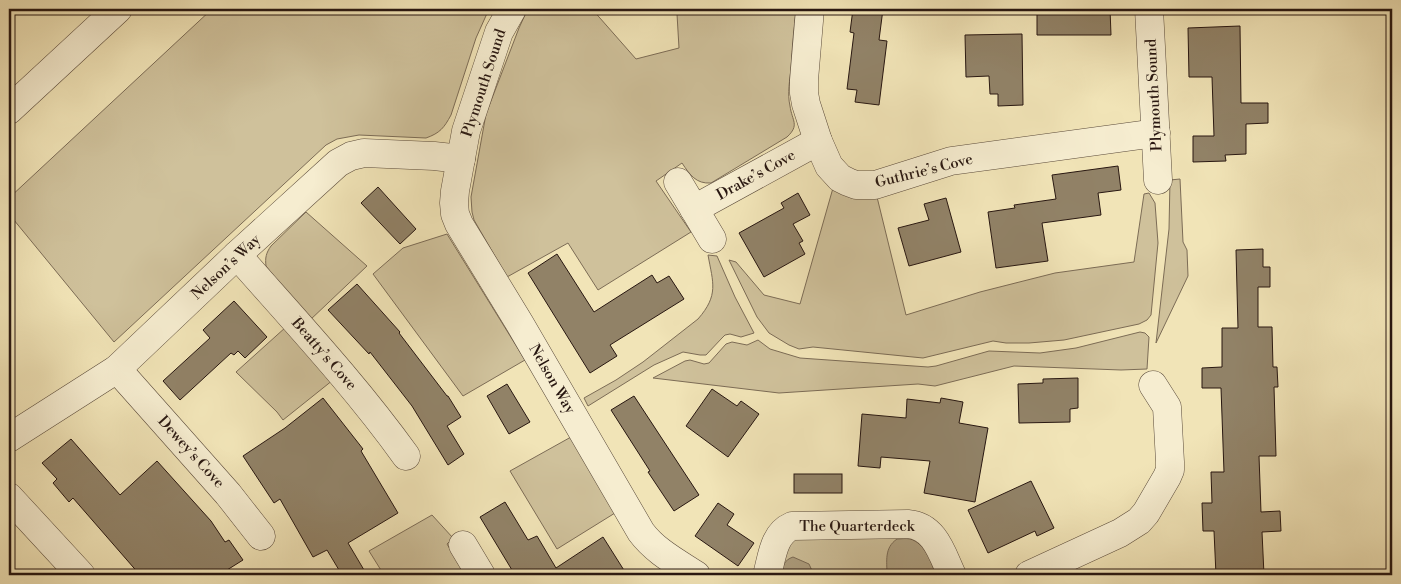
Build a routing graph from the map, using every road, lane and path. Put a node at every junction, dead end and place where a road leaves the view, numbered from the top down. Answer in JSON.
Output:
{"nodes":[{"id":1,"x":115,"y":9,"type":"edge"},
{"id":2,"x":512,"y":9,"type":"edge"},
{"id":3,"x":810,"y":9,"type":"edge"},
{"id":4,"x":1149,"y":9,"type":"edge"},
{"id":5,"x":11,"y":103,"type":"edge"},
{"id":6,"x":1156,"y":133,"type":"junction"},
{"id":7,"x":818,"y":141,"type":"junction"},
{"id":8,"x":461,"y":159,"type":"junction"},
{"id":9,"x":1158,"y":180,"type":"dead end"},
{"id":10,"x":678,"y":182,"type":"dead end"},
{"id":11,"x":694,"y":209,"type":"junction"},
{"id":12,"x":712,"y":239,"type":"dead end"},
{"id":13,"x":237,"y":255,"type":"junction"},
{"id":14,"x":118,"y":369,"type":"junction"},
{"id":15,"x":1153,"y":385,"type":"dead end"},
{"id":16,"x":9,"y":438,"type":"edge"},
{"id":17,"x":406,"y":456,"type":"dead end"},
{"id":18,"x":9,"y":497,"type":"edge"},
{"id":19,"x":261,"y":536,"type":"dead end"},
{"id":20,"x":462,"y":545,"type":"dead end"},
{"id":21,"x":81,"y":575,"type":"edge"},
{"id":22,"x":481,"y":575,"type":"edge"},
{"id":23,"x":696,"y":575,"type":"edge"},
{"id":24,"x":767,"y":575,"type":"edge"},
{"id":25,"x":952,"y":575,"type":"edge"},
{"id":26,"x":1029,"y":575,"type":"edge"}],
"edges":[{"from":1,"to":5,"type":"street"},
{"from":2,"to":8,"type":"street","name":"Plymouth Sound"},
{"from":3,"to":7,"type":"street","name":"Guthrie’s Cove"},
{"from":4,"to":6,"type":"street","name":"Plymouth Sound"},
{"from":6,"to":7,"type":"street","name":"Guthrie’s Cove"},
{"from":6,"to":9,"type":"street","name":"Plymouth Sound"},
{"from":7,"to":11,"type":"street","name":"Drake’s Cove"},
{"from":8,"to":13,"type":"street","name":"Nelson’s Way"},
{"from":8,"to":23,"type":"street","name":"Nelson Way"},
{"from":10,"to":11,"type":"street"},
{"from":11,"to":12,"type":"street"},
{"from":13,"to":14,"type":"street","name":"Nelson’s Way"},
{"from":13,"to":17,"type":"street","name":"Beatty’s Cove"},
{"from":14,"to":16,"type":"street","name":"Nelson’s Way"},
{"from":14,"to":19,"type":"street","name":"Dewey’s Cove"},
{"from":15,"to":26,"type":"street"},
{"from":18,"to":21,"type":"street"},
{"from":20,"to":22,"type":"street"},
{"from":24,"to":25,"type":"street","name":"The Quarterdeck"}]}
